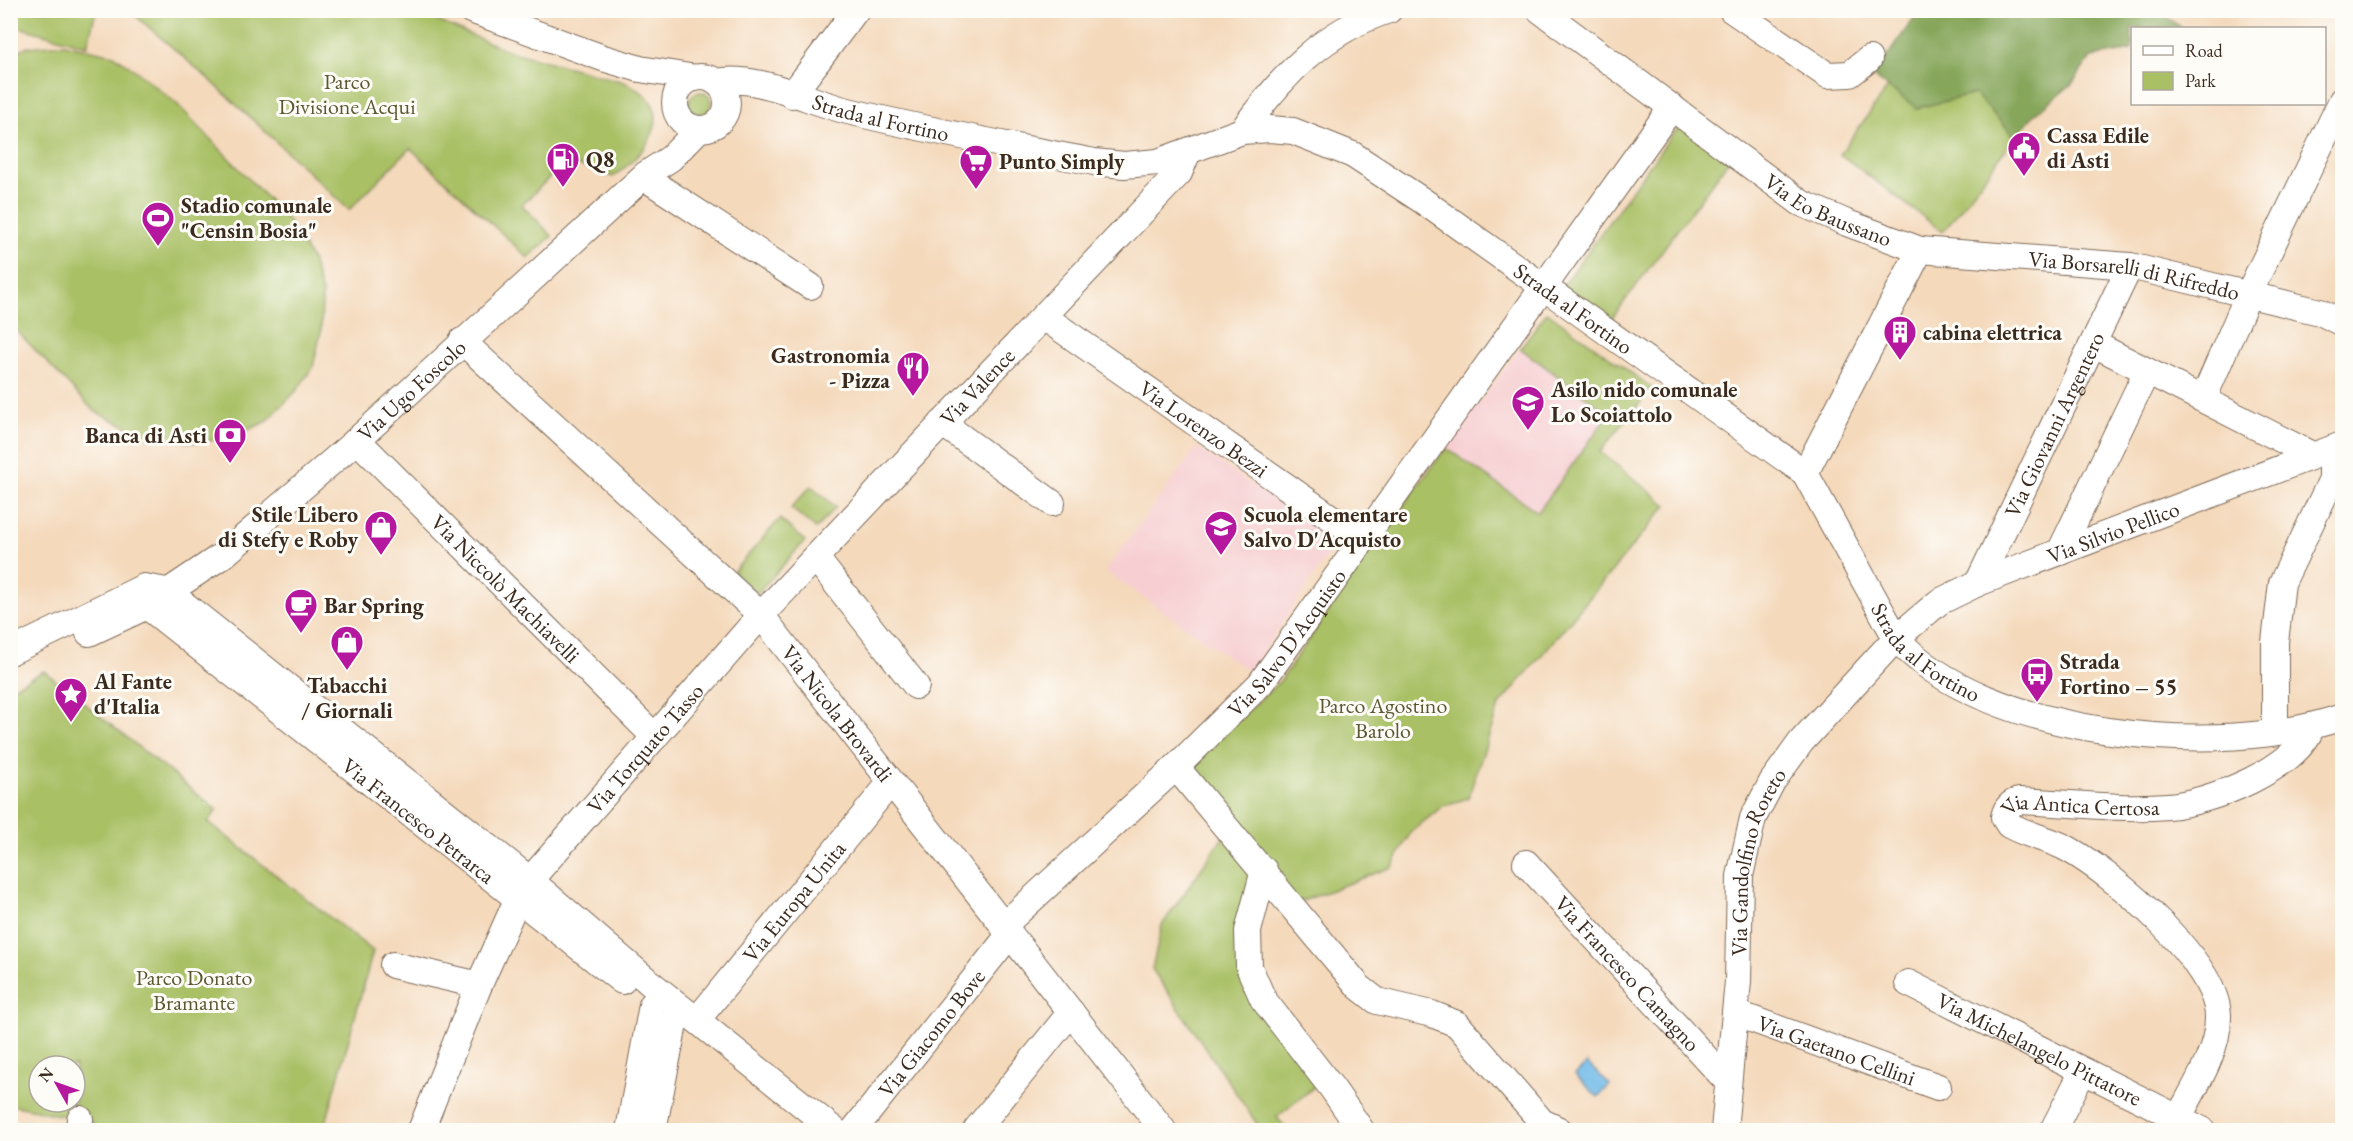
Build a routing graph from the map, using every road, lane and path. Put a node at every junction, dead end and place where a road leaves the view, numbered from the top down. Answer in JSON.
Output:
{"nodes":[{"id":1,"x":471,"y":10,"type":"edge"},
{"id":2,"x":855,"y":10,"type":"edge"},
{"id":3,"x":1389,"y":10,"type":"edge"},
{"id":4,"x":1540,"y":10,"type":"edge"},
{"id":5,"x":1732,"y":10,"type":"edge"},
{"id":6,"x":1350,"y":15,"type":"edge"},
{"id":7,"x":1869,"y":59,"type":"dead end"},
{"id":8,"x":640,"y":69,"type":"junction"},
{"id":9,"x":706,"y":80,"type":"junction"},
{"id":10,"x":767,"y":87,"type":"junction"},
{"id":11,"x":792,"y":95,"type":"junction"},
{"id":12,"x":2343,"y":100,"type":"edge"},
{"id":13,"x":675,"y":106,"type":"junction"},
{"id":14,"x":1672,"y":107,"type":"junction"},
{"id":15,"x":726,"y":108,"type":"junction"},
{"id":16,"x":699,"y":129,"type":"junction"},
{"id":17,"x":1242,"y":132,"type":"junction"},
{"id":18,"x":1187,"y":154,"type":"junction"},
{"id":19,"x":645,"y":176,"type":"junction"},
{"id":20,"x":1920,"y":250,"type":"junction"},
{"id":21,"x":2130,"y":266,"type":"junction"},
{"id":22,"x":810,"y":286,"type":"dead end"},
{"id":23,"x":1543,"y":288,"type":"junction"},
{"id":24,"x":2249,"y":293,"type":"junction"},
{"id":25,"x":1044,"y":317,"type":"junction"},
{"id":26,"x":2343,"y":323,"type":"edge"},
{"id":27,"x":462,"y":341,"type":"junction"},
{"id":28,"x":2094,"y":344,"type":"junction"},
{"id":29,"x":2147,"y":370,"type":"junction"},
{"id":30,"x":2204,"y":397,"type":"junction"},
{"id":31,"x":942,"y":423,"type":"junction"},
{"id":32,"x":357,"y":440,"type":"junction"},
{"id":33,"x":2329,"y":449,"type":"edge"},
{"id":34,"x":1805,"y":473,"type":"junction"},
{"id":35,"x":1052,"y":503,"type":"dead end"},
{"id":36,"x":1363,"y":540,"type":"junction"},
{"id":37,"x":2060,"y":552,"type":"junction"},
{"id":38,"x":816,"y":558,"type":"junction"},
{"id":39,"x":1978,"y":583,"type":"junction"},
{"id":40,"x":157,"y":598,"type":"junction"},
{"id":41,"x":761,"y":615,"type":"junction"},
{"id":42,"x":1896,"y":638,"type":"junction"},
{"id":43,"x":10,"y":652,"type":"edge"},
{"id":44,"x":10,"y":671,"type":"edge"},
{"id":45,"x":915,"y":686,"type":"dead end"},
{"id":46,"x":2343,"y":717,"type":"edge"},
{"id":47,"x":2312,"y":726,"type":"junction"},
{"id":48,"x":2275,"y":731,"type":"junction"},
{"id":49,"x":655,"y":737,"type":"junction"},
{"id":50,"x":1176,"y":766,"type":"junction"},
{"id":51,"x":891,"y":782,"type":"junction"},
{"id":52,"x":1526,"y":863,"type":"dead end"},
{"id":53,"x":1264,"y":870,"type":"junction"},
{"id":54,"x":524,"y":889,"type":"junction"},
{"id":55,"x":1006,"y":930,"type":"junction"},
{"id":56,"x":393,"y":965,"type":"dead end"},
{"id":57,"x":1908,"y":983,"type":"dead end"},
{"id":58,"x":479,"y":985,"type":"junction"},
{"id":59,"x":652,"y":1005,"type":"junction"},
{"id":60,"x":1071,"y":1012,"type":"junction"},
{"id":61,"x":1735,"y":1013,"type":"junction"},
{"id":62,"x":686,"y":1019,"type":"junction"},
{"id":63,"x":2083,"y":1071,"type":"junction"},
{"id":64,"x":1728,"y":1082,"type":"junction"},
{"id":65,"x":1938,"y":1087,"type":"dead end"},
{"id":66,"x":2174,"y":1125,"type":"edge"},
{"id":67,"x":1544,"y":1128,"type":"edge"},
{"id":68,"x":421,"y":1131,"type":"edge"},
{"id":69,"x":629,"y":1131,"type":"edge"},
{"id":70,"x":653,"y":1131,"type":"edge"},
{"id":71,"x":834,"y":1131,"type":"edge"},
{"id":72,"x":854,"y":1131,"type":"edge"},
{"id":73,"x":976,"y":1131,"type":"edge"},
{"id":74,"x":1163,"y":1131,"type":"edge"},
{"id":75,"x":1361,"y":1131,"type":"edge"},
{"id":76,"x":1724,"y":1131,"type":"edge"},
{"id":77,"x":2053,"y":1131,"type":"edge"},
{"id":78,"x":2202,"y":1131,"type":"edge"}],
"edges":[{"from":1,"to":8,"type":"street"},
{"from":2,"to":11,"type":"street"},
{"from":3,"to":6,"type":"street"},
{"from":4,"to":14,"type":"street","name":"Via Eo Baussano"},
{"from":5,"to":7,"type":"street"},
{"from":6,"to":17,"type":"street"},
{"from":8,"to":9,"type":"street","name":"Strada al Fortino"},
{"from":8,"to":13,"type":"street"},
{"from":9,"to":10,"type":"street","name":"Strada al Fortino"},
{"from":9,"to":13,"type":"street"},
{"from":9,"to":15,"type":"street"},
{"from":10,"to":11,"type":"street","name":"Strada al Fortino"},
{"from":10,"to":15,"type":"street"},
{"from":11,"to":18,"type":"street","name":"Strada al Fortino"},
{"from":12,"to":24,"type":"street"},
{"from":13,"to":16,"type":"street"},
{"from":13,"to":19,"type":"street","name":"Via Ugo Foscolo"},
{"from":14,"to":20,"type":"street","name":"Via Eo Baussano"},
{"from":14,"to":23,"type":"street","name":"Via Salvo D'Acquisto"},
{"from":15,"to":16,"type":"street"},
{"from":16,"to":19,"type":"street","name":"Via Ugo Foscolo"},
{"from":17,"to":18,"type":"street","name":"Strada al Fortino"},
{"from":17,"to":23,"type":"street","name":"Strada al Fortino"},
{"from":18,"to":25,"type":"street","name":"Via Valence"},
{"from":19,"to":22,"type":"street"},
{"from":19,"to":27,"type":"street","name":"Via Ugo Foscolo"},
{"from":20,"to":21,"type":"street","name":"Via Borsarelli di Rifreddo"},
{"from":20,"to":34,"type":"street","name":"Via Eo Baussano"},
{"from":21,"to":24,"type":"street","name":"Via Borsarelli di Rifreddo"},
{"from":21,"to":28,"type":"street","name":"Via Giovanni Argentero"},
{"from":23,"to":34,"type":"street","name":"Strada al Fortino"},
{"from":23,"to":36,"type":"street","name":"Via Salvo D'Acquisto"},
{"from":24,"to":26,"type":"street","name":"Via Borsarelli di Rifreddo"},
{"from":24,"to":30,"type":"street"},
{"from":25,"to":31,"type":"street","name":"Via Valence"},
{"from":25,"to":36,"type":"street","name":"Via Lorenzo Bezzi"},
{"from":27,"to":32,"type":"street","name":"Via Ugo Foscolo"},
{"from":27,"to":41,"type":"street","name":"Via Nicola Brovardi"},
{"from":28,"to":29,"type":"street"},
{"from":28,"to":39,"type":"street","name":"Via Giovanni Argentero"},
{"from":29,"to":30,"type":"street"},
{"from":29,"to":37,"type":"street"},
{"from":30,"to":33,"type":"street"},
{"from":31,"to":35,"type":"street"},
{"from":31,"to":38,"type":"street","name":"Via Valence"},
{"from":32,"to":40,"type":"street","name":"Via Ugo Foscolo"},
{"from":32,"to":49,"type":"street","name":"Via Niccolò Machiavelli"},
{"from":33,"to":37,"type":"street","name":"Via Silvio Pellico"},
{"from":33,"to":48,"type":"street"},
{"from":34,"to":42,"type":"street","name":"Strada al Fortino"},
{"from":36,"to":50,"type":"street","name":"Via Salvo D'Acquisto"},
{"from":37,"to":39,"type":"street","name":"Via Silvio Pellico"},
{"from":38,"to":41,"type":"street","name":"Via Valence"},
{"from":38,"to":45,"type":"street"},
{"from":39,"to":42,"type":"street","name":"Via Silvio Pellico"},
{"from":40,"to":43,"type":"street"},
{"from":40,"to":44,"type":"street","name":"Via Ugo Foscolo"},
{"from":40,"to":54,"type":"street","name":"Via Francesco Petrarca"},
{"from":41,"to":49,"type":"street","name":"Via Torquato Tasso"},
{"from":41,"to":51,"type":"street","name":"Via Nicola Brovardi"},
{"from":42,"to":48,"type":"street","name":"Strada al Fortino"},
{"from":42,"to":61,"type":"street","name":"Via Gandolfino Roreto"},
{"from":46,"to":47,"type":"street","name":"Strada al Fortino"},
{"from":47,"to":48,"type":"street","name":"Strada al Fortino"},
{"from":47,"to":66,"type":"street","name":"Via Antica Certosa"},
{"from":49,"to":54,"type":"street","name":"Via Torquato Tasso"},
{"from":50,"to":53,"type":"street"},
{"from":50,"to":55,"type":"street","name":"Via Salvo D'Acquisto"},
{"from":51,"to":55,"type":"street","name":"Via Nicola Brovardi"},
{"from":51,"to":62,"type":"street","name":"Via Europa Unita"},
{"from":52,"to":64,"type":"street","name":"Via Francesco Camagno"},
{"from":53,"to":67,"type":"street"},
{"from":53,"to":75,"type":"street"},
{"from":54,"to":58,"type":"street","name":"Via Torquato Tasso"},
{"from":54,"to":59,"type":"street","name":"Via Francesco Petrarca"},
{"from":54,"to":62,"type":"street","name":"Via Francesco Petrarca"},
{"from":55,"to":60,"type":"street","name":"Via Nicola Brovardi"},
{"from":55,"to":72,"type":"street","name":"Via Giacomo Bove"},
{"from":56,"to":58,"type":"street"},
{"from":57,"to":63,"type":"street","name":"Via Michelangelo Pittatore"},
{"from":58,"to":68,"type":"street","name":"Via Torquato Tasso"},
{"from":59,"to":62,"type":"street","name":"Via Francesco Petrarca"},
{"from":59,"to":69,"type":"street"},
{"from":60,"to":73,"type":"street"},
{"from":60,"to":74,"type":"street","name":"Via Nicola Brovardi"},
{"from":61,"to":64,"type":"street","name":"Via Gandolfino Roreto"},
{"from":61,"to":65,"type":"street","name":"Via Gaetano Cellini"},
{"from":62,"to":70,"type":"street"},
{"from":62,"to":71,"type":"street","name":"Via Francesco Petrarca"},
{"from":63,"to":66,"type":"street","name":"Via Michelangelo Pittatore"},
{"from":63,"to":77,"type":"street"},
{"from":64,"to":76,"type":"street","name":"Via Gandolfino Roreto"},
{"from":66,"to":78,"type":"street","name":"Via Michelangelo Pittatore"}]}
